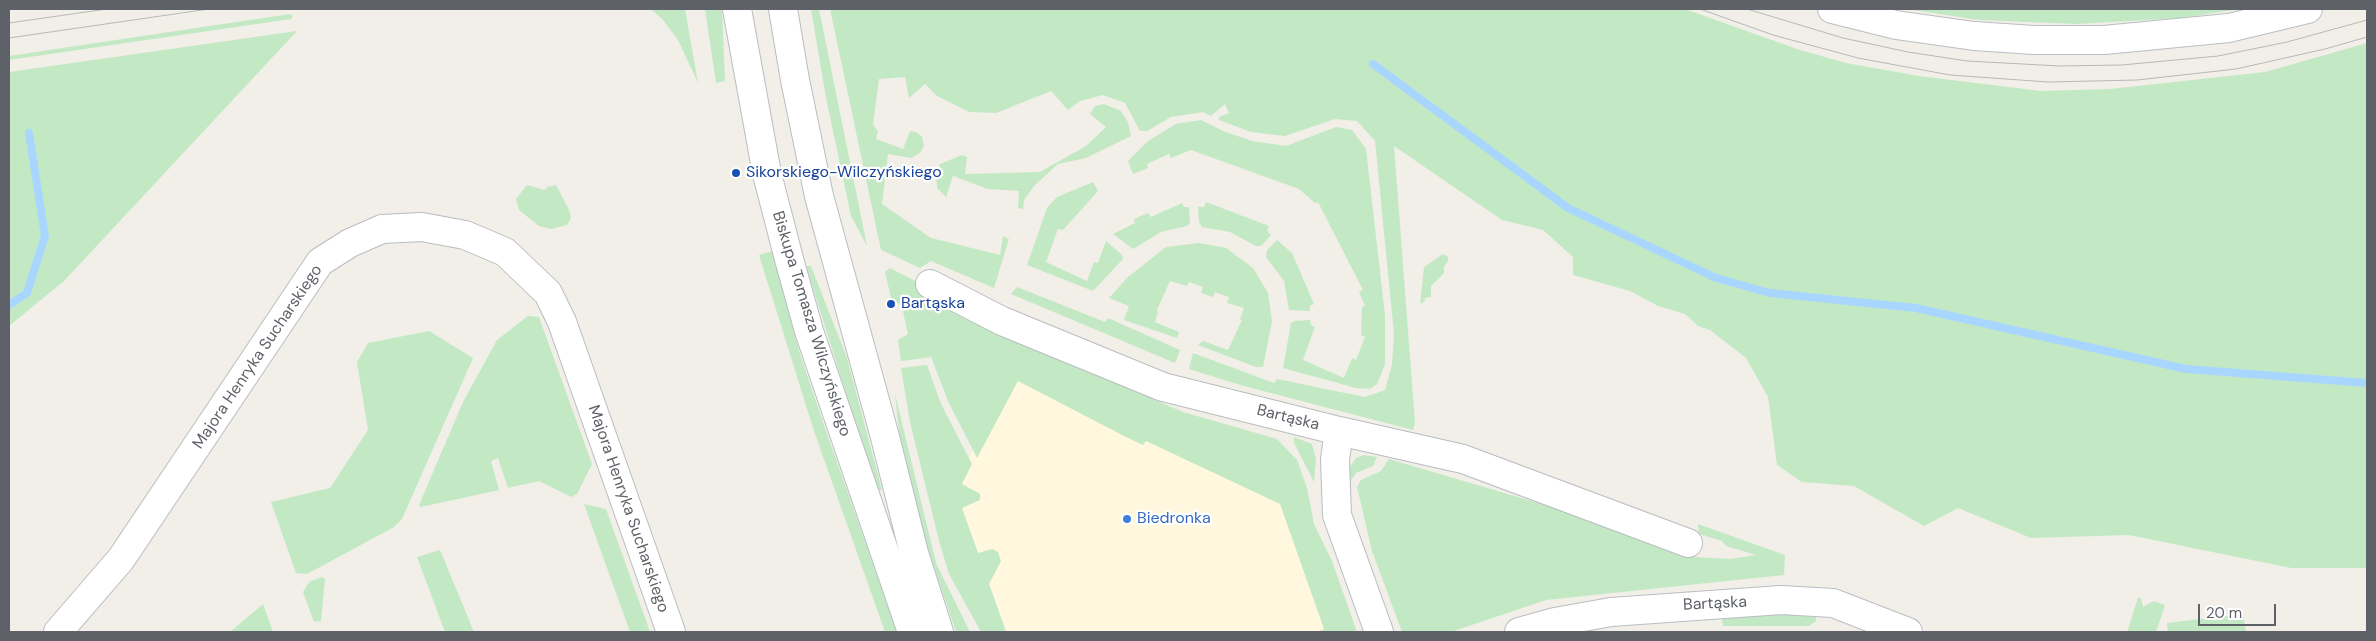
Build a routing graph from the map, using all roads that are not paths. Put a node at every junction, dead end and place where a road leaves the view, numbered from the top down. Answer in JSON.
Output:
{"nodes":[{"id":1,"x":737,"y":9,"type":"edge"},
{"id":2,"x":783,"y":9,"type":"edge"},
{"id":3,"x":1832,"y":9,"type":"edge"},
{"id":4,"x":2308,"y":9,"type":"edge"},
{"id":5,"x":930,"y":284,"type":"dead end"},
{"id":6,"x":1339,"y":431,"type":"junction"},
{"id":7,"x":1688,"y":543,"type":"dead end"},
{"id":8,"x":58,"y":632,"type":"edge"},
{"id":9,"x":672,"y":632,"type":"edge"},
{"id":10,"x":912,"y":632,"type":"edge"},
{"id":11,"x":939,"y":632,"type":"edge"},
{"id":12,"x":1379,"y":632,"type":"edge"},
{"id":13,"x":1519,"y":632,"type":"edge"},
{"id":14,"x":1908,"y":632,"type":"edge"}],
"edges":[{"from":1,"to":10,"type":"street","name":"Biskupa Tomasza Wilczyńskiego"},
{"from":2,"to":11,"type":"street"},
{"from":3,"to":4,"type":"street"},
{"from":5,"to":6,"type":"street","name":"Bartąska"},
{"from":6,"to":7,"type":"street","name":"Bartąska"},
{"from":6,"to":12,"type":"street","name":"Bartąska"},
{"from":8,"to":9,"type":"street","name":"Majora Henryka Sucharskiego"},
{"from":13,"to":14,"type":"street","name":"Bartąska"}]}
